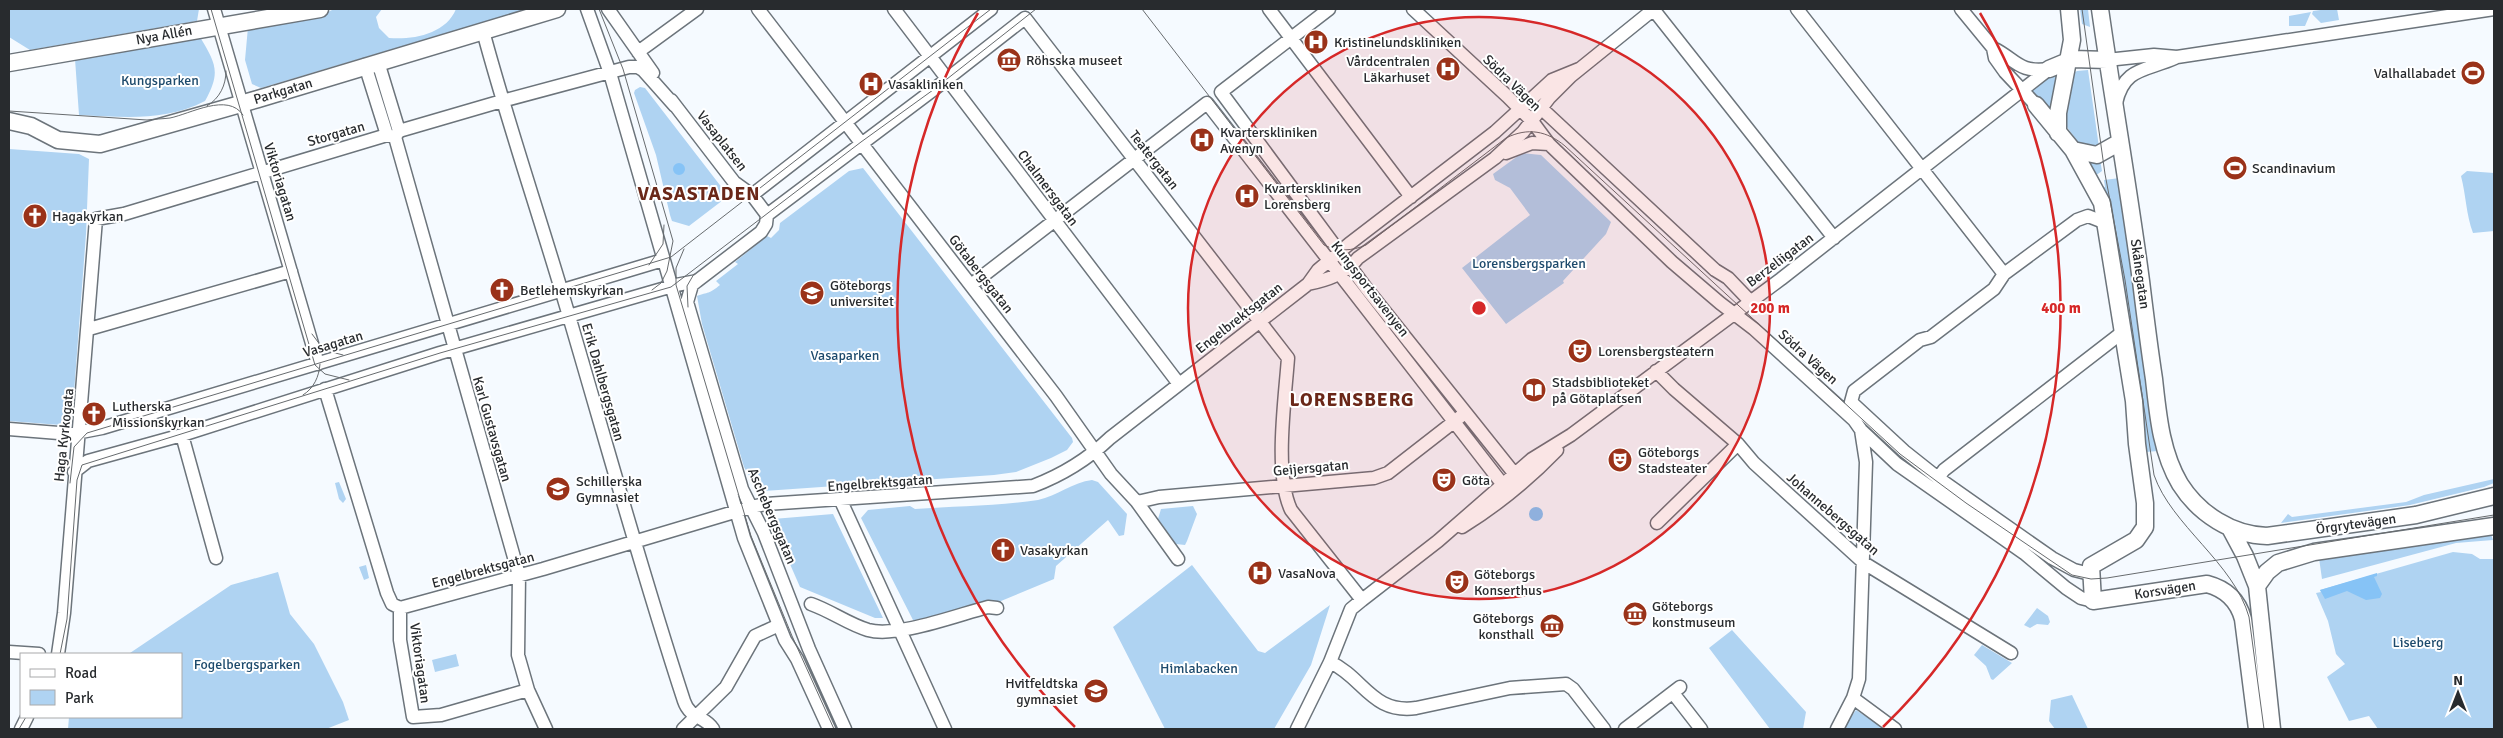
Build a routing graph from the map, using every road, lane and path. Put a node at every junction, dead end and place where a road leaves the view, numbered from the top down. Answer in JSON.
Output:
{"nodes":[{"id":1,"x":214,"y":9,"type":"edge"},
{"id":2,"x":320,"y":9,"type":"edge"},
{"id":3,"x":557,"y":9,"type":"edge"},
{"id":4,"x":587,"y":9,"type":"edge"},
{"id":5,"x":608,"y":9,"type":"edge"},
{"id":6,"x":697,"y":9,"type":"edge"},
{"id":7,"x":758,"y":9,"type":"edge"},
{"id":8,"x":894,"y":9,"type":"edge"},
{"id":9,"x":991,"y":9,"type":"edge"},
{"id":10,"x":1269,"y":9,"type":"edge"},
{"id":11,"x":1329,"y":9,"type":"edge"},
{"id":12,"x":1412,"y":9,"type":"edge"},
{"id":13,"x":1654,"y":9,"type":"edge"},
{"id":14,"x":1797,"y":9,"type":"edge"},
{"id":15,"x":1961,"y":9,"type":"edge"},
{"id":16,"x":2069,"y":9,"type":"edge"},
{"id":17,"x":2100,"y":9,"type":"edge"},
{"id":18,"x":2494,"y":9,"type":"edge"},
{"id":19,"x":218,"y":26,"type":"junction"},
{"id":20,"x":483,"y":31,"type":"junction"},
{"id":21,"x":1291,"y":38,"type":"junction"},
{"id":22,"x":1992,"y":48,"type":"junction"},
{"id":23,"x":602,"y":49,"type":"junction"},
{"id":24,"x":638,"y":52,"type":"junction"},
{"id":25,"x":930,"y":56,"type":"junction"},
{"id":26,"x":2177,"y":57,"type":"junction"},
{"id":27,"x":2088,"y":58,"type":"junction"},
{"id":28,"x":2107,"y":60,"type":"junction"},
{"id":29,"x":2066,"y":61,"type":"junction"},
{"id":30,"x":9,"y":63,"type":"edge"},
{"id":31,"x":372,"y":64,"type":"junction"},
{"id":32,"x":1579,"y":69,"type":"junction"},
{"id":33,"x":2049,"y":69,"type":"junction"},
{"id":34,"x":606,"y":74,"type":"junction"},
{"id":35,"x":582,"y":80,"type":"junction"},
{"id":36,"x":947,"y":80,"type":"junction"},
{"id":37,"x":2110,"y":82,"type":"junction"},
{"id":38,"x":2022,"y":90,"type":"junction"},
{"id":39,"x":502,"y":101,"type":"junction"},
{"id":40,"x":241,"y":104,"type":"junction"},
{"id":41,"x":2036,"y":105,"type":"joint"},
{"id":42,"x":675,"y":106,"type":"junction"},
{"id":43,"x":1541,"y":108,"type":"junction"},
{"id":44,"x":2115,"y":109,"type":"junction"},
{"id":45,"x":1520,"y":110,"type":"junction"},
{"id":46,"x":9,"y":121,"type":"edge"},
{"id":47,"x":1532,"y":121,"type":"junction"},
{"id":48,"x":845,"y":122,"type":"junction"},
{"id":49,"x":2058,"y":133,"type":"junction"},
{"id":50,"x":394,"y":134,"type":"junction"},
{"id":51,"x":861,"y":142,"type":"junction"},
{"id":52,"x":2120,"y":142,"type":"junction"},
{"id":53,"x":1549,"y":144,"type":"junction"},
{"id":54,"x":2073,"y":150,"type":"junction"},
{"id":55,"x":1495,"y":158,"type":"junction"},
{"id":56,"x":1134,"y":160,"type":"junction"},
{"id":57,"x":1922,"y":169,"type":"junction"},
{"id":58,"x":262,"y":171,"type":"junction"},
{"id":59,"x":752,"y":195,"type":"junction"},
{"id":60,"x":1411,"y":196,"type":"junction"},
{"id":61,"x":767,"y":215,"type":"junction"},
{"id":62,"x":96,"y":219,"type":"joint"},
{"id":63,"x":1054,"y":220,"type":"junction"},
{"id":64,"x":2106,"y":223,"type":"junction"},
{"id":65,"x":1834,"y":238,"type":"junction"},
{"id":66,"x":1340,"y":251,"type":"junction"},
{"id":67,"x":663,"y":260,"type":"junction"},
{"id":68,"x":1329,"y":262,"type":"junction"},
{"id":69,"x":1352,"y":267,"type":"junction"},
{"id":70,"x":291,"y":271,"type":"junction"},
{"id":71,"x":1338,"y":274,"type":"junction"},
{"id":72,"x":2004,"y":274,"type":"junction"},
{"id":73,"x":697,"y":280,"type":"junction"},
{"id":74,"x":1308,"y":284,"type":"junction"},
{"id":75,"x":971,"y":285,"type":"junction"},
{"id":76,"x":673,"y":286,"type":"junction"},
{"id":77,"x":562,"y":292,"type":"junction"},
{"id":78,"x":1750,"y":301,"type":"junction"},
{"id":79,"x":1733,"y":313,"type":"junction"},
{"id":80,"x":569,"y":316,"type":"junction"},
{"id":81,"x":1260,"y":320,"type":"junction"},
{"id":82,"x":449,"y":324,"type":"junction"},
{"id":83,"x":89,"y":329,"type":"junction"},
{"id":84,"x":2124,"y":331,"type":"junction"},
{"id":85,"x":455,"y":349,"type":"junction"},
{"id":86,"x":318,"y":364,"type":"junction"},
{"id":87,"x":1656,"y":371,"type":"junction"},
{"id":88,"x":1179,"y":384,"type":"junction"},
{"id":89,"x":326,"y":389,"type":"junction"},
{"id":90,"x":1467,"y":412,"type":"junction"},
{"id":91,"x":1454,"y":421,"type":"junction"},
{"id":92,"x":9,"y":428,"type":"edge"},
{"id":93,"x":1861,"y":430,"type":"junction"},
{"id":94,"x":79,"y":433,"type":"junction"},
{"id":95,"x":182,"y":435,"type":"junction"},
{"id":96,"x":1738,"y":444,"type":"junction"},
{"id":97,"x":1883,"y":451,"type":"junction"},
{"id":98,"x":1095,"y":452,"type":"junction"},
{"id":99,"x":1866,"y":462,"type":"junction"},
{"id":100,"x":74,"y":472,"type":"junction"},
{"id":101,"x":1518,"y":478,"type":"junction"},
{"id":102,"x":1938,"y":478,"type":"junction"},
{"id":103,"x":1283,"y":486,"type":"junction"},
{"id":104,"x":1503,"y":490,"type":"junction"},
{"id":105,"x":2494,"y":496,"type":"edge"},
{"id":106,"x":841,"y":501,"type":"junction"},
{"id":107,"x":1137,"y":502,"type":"junction"},
{"id":108,"x":751,"y":507,"type":"junction"},
{"id":109,"x":736,"y":511,"type":"junction"},
{"id":110,"x":1657,"y":523,"type":"dead end"},
{"id":111,"x":2224,"y":525,"type":"junction"},
{"id":112,"x":2494,"y":526,"type":"edge"},
{"id":113,"x":634,"y":541,"type":"junction"},
{"id":114,"x":216,"y":558,"type":"dead end"},
{"id":115,"x":1178,"y":559,"type":"dead end"},
{"id":116,"x":1864,"y":564,"type":"junction"},
{"id":117,"x":2090,"y":574,"type":"junction"},
{"id":118,"x":519,"y":575,"type":"junction"},
{"id":119,"x":2257,"y":586,"type":"junction"},
{"id":120,"x":1362,"y":600,"type":"junction"},
{"id":121,"x":2092,"y":601,"type":"junction"},
{"id":122,"x":811,"y":604,"type":"dead end"},
{"id":123,"x":400,"y":608,"type":"junction"},
{"id":124,"x":997,"y":608,"type":"dead end"},
{"id":125,"x":2252,"y":621,"type":"junction"},
{"id":126,"x":780,"y":625,"type":"junction"},
{"id":127,"x":901,"y":630,"type":"junction"},
{"id":128,"x":9,"y":652,"type":"edge"},
{"id":129,"x":2011,"y":652,"type":"dead end"},
{"id":130,"x":24,"y":653,"type":"edge"},
{"id":131,"x":58,"y":653,"type":"edge"},
{"id":132,"x":1330,"y":662,"type":"junction"},
{"id":133,"x":528,"y":690,"type":"junction"},
{"id":134,"x":1853,"y":698,"type":"junction"},
{"id":135,"x":2262,"y":703,"type":"junction"},
{"id":136,"x":697,"y":717,"type":"junction"},
{"id":137,"x":27,"y":718,"type":"edge"},
{"id":138,"x":21,"y":729,"type":"edge"},
{"id":139,"x":546,"y":729,"type":"edge"},
{"id":140,"x":683,"y":729,"type":"edge"},
{"id":141,"x":713,"y":729,"type":"edge"},
{"id":142,"x":830,"y":729,"type":"edge"},
{"id":143,"x":845,"y":729,"type":"edge"},
{"id":144,"x":945,"y":729,"type":"edge"},
{"id":145,"x":1296,"y":729,"type":"edge"},
{"id":146,"x":1604,"y":729,"type":"edge"},
{"id":147,"x":1625,"y":729,"type":"edge"},
{"id":148,"x":1701,"y":729,"type":"edge"},
{"id":149,"x":1837,"y":729,"type":"edge"},
{"id":150,"x":1895,"y":729,"type":"edge"},
{"id":151,"x":2257,"y":729,"type":"edge"},
{"id":152,"x":2272,"y":729,"type":"edge"}],
"edges":[{"from":1,"to":19,"type":"street","name":"Viktoriagatan"},
{"from":2,"to":19,"type":"main road","name":"Nya Allén"},
{"from":3,"to":20,"type":"main road","name":"Parkgatan"},
{"from":4,"to":23,"type":"street"},
{"from":5,"to":24,"type":"street","name":"Vasaplatsen"},
{"from":6,"to":24,"type":"street"},
{"from":7,"to":48,"type":"street","name":"Götabergsgatan"},
{"from":8,"to":25,"type":"street","name":"Chalmersgatan"},
{"from":9,"to":25,"type":"street"},
{"from":10,"to":21,"type":"street"},
{"from":11,"to":21,"type":"street"},
{"from":12,"to":45,"type":"street","name":"Södra Vägen"},
{"from":13,"to":32,"type":"street","name":"Engelbrektsgatan"},
{"from":13,"to":65,"type":"street"},
{"from":14,"to":57,"type":"street"},
{"from":15,"to":22,"type":"street"},
{"from":16,"to":29,"type":"main road"},
{"from":17,"to":28,"type":"main road","name":"Skånegatan"},
{"from":18,"to":26,"type":"street"},
{"from":19,"to":30,"type":"main road","name":"Nya Allén"},
{"from":19,"to":40,"type":"street","name":"Viktoriagatan"},
{"from":20,"to":31,"type":"main road","name":"Parkgatan"},
{"from":20,"to":39,"type":"street","name":"Erik Dahlbergsgatan"},
{"from":21,"to":60,"type":"street"},
{"from":21,"to":66,"type":"street","name":"Kungsportsavenyen"},
{"from":22,"to":33,"type":"street"},
{"from":22,"to":38,"type":"street"},
{"from":23,"to":34,"type":"street"},
{"from":23,"to":35,"type":"street"},
{"from":24,"to":42,"type":"street","name":"Vasaplatsen"},
{"from":25,"to":36,"type":"street","name":"Chalmersgatan"},
{"from":25,"to":48,"type":"street"},
{"from":26,"to":28,"type":"street"},
{"from":26,"to":44,"type":"street"},
{"from":27,"to":28,"type":"main road"},
{"from":27,"to":29,"type":"main road"},
{"from":27,"to":37,"type":"main road"},
{"from":28,"to":37,"type":"main road","name":"Skånegatan"},
{"from":29,"to":33,"type":"main road"},
{"from":29,"to":49,"type":"main road"},
{"from":31,"to":40,"type":"main road","name":"Parkgatan"},
{"from":31,"to":50,"type":"street","name":"Karl Gustavsgatan"},
{"from":32,"to":43,"type":"street","name":"Engelbrektsgatan"},
{"from":32,"to":45,"type":"street","name":"Engelbrektsgatan"},
{"from":33,"to":38,"type":"street","name":"Berzeliigatan"},
{"from":34,"to":35,"type":"street","name":"Storgatan"},
{"from":34,"to":42,"type":"street","name":"Vasaplatsen"},
{"from":34,"to":67,"type":"street"},
{"from":35,"to":39,"type":"street","name":"Storgatan"},
{"from":36,"to":51,"type":"street"},
{"from":36,"to":56,"type":"street","name":"Teatergatan"},
{"from":36,"to":63,"type":"street","name":"Chalmersgatan"},
{"from":37,"to":44,"type":"main road","name":"Skånegatan"},
{"from":38,"to":41,"type":"street"},
{"from":38,"to":57,"type":"street","name":"Berzeliigatan"},
{"from":39,"to":50,"type":"street","name":"Storgatan"},
{"from":39,"to":77,"type":"street","name":"Erik Dahlbergsgatan"},
{"from":40,"to":46,"type":"main road","name":"Parkgatan"},
{"from":40,"to":58,"type":"street","name":"Viktoriagatan"},
{"from":41,"to":49,"type":"main road","name":"Skånegatan"},
{"from":42,"to":59,"type":"street","name":"Vasaplatsen"},
{"from":43,"to":47,"type":"street","name":"Engelbrektsgatan"},
{"from":43,"to":78,"type":"street","name":"Södra Vägen"},
{"from":44,"to":52,"type":"main road","name":"Skånegatan"},
{"from":45,"to":47,"type":"street","name":"Södra Vägen"},
{"from":45,"to":60,"type":"street","name":"Engelbrektsgatan"},
{"from":47,"to":53,"type":"street","name":"Södra Vägen"},
{"from":47,"to":55,"type":"street","name":"Engelbrektsgatan"},
{"from":48,"to":51,"type":"street","name":"Götabergsgatan"},
{"from":48,"to":59,"type":"street"},
{"from":49,"to":54,"type":"main road","name":"Skånegatan"},
{"from":50,"to":58,"type":"street","name":"Storgatan"},
{"from":50,"to":82,"type":"street","name":"Karl Gustavsgatan"},
{"from":51,"to":61,"type":"street"},
{"from":51,"to":75,"type":"street","name":"Götabergsgatan"},
{"from":52,"to":54,"type":"main road"},
{"from":52,"to":111,"type":"main road","name":"Skånegatan"},
{"from":53,"to":55,"type":"street","name":"Engelbrektsgatan"},
{"from":53,"to":79,"type":"street","name":"Södra Vägen"},
{"from":54,"to":64,"type":"main road","name":"Skånegatan"},
{"from":55,"to":69,"type":"street","name":"Engelbrektsgatan"},
{"from":56,"to":63,"type":"street"},
{"from":56,"to":68,"type":"street","name":"Kungsportsavenyen"},
{"from":56,"to":81,"type":"street","name":"Teatergatan"},
{"from":57,"to":65,"type":"street","name":"Berzeliigatan"},
{"from":57,"to":72,"type":"street"},
{"from":58,"to":62,"type":"street","name":"Storgatan"},
{"from":58,"to":70,"type":"street","name":"Viktoriagatan"},
{"from":59,"to":61,"type":"street","name":"Vasaplatsen"},
{"from":60,"to":66,"type":"street","name":"Engelbrektsgatan"},
{"from":61,"to":73,"type":"street"},
{"from":62,"to":83,"type":"street","name":"Haga Kyrkogata"},
{"from":63,"to":75,"type":"street"},
{"from":63,"to":88,"type":"street","name":"Chalmersgatan"},
{"from":64,"to":72,"type":"street"},
{"from":64,"to":84,"type":"main road","name":"Skånegatan"},
{"from":65,"to":78,"type":"street","name":"Berzeliigatan"},
{"from":66,"to":68,"type":"street","name":"Engelbrektsgatan"},
{"from":66,"to":69,"type":"street","name":"Kungsportsavenyen"},
{"from":67,"to":76,"type":"street"},
{"from":67,"to":77,"type":"street","name":"Vasagatan"},
{"from":68,"to":71,"type":"street","name":"Kungsportsavenyen"},
{"from":68,"to":74,"type":"street","name":"Engelbrektsgatan"},
{"from":69,"to":71,"type":"street","name":"Engelbrektsgatan"},
{"from":69,"to":90,"type":"street","name":"Kungsportsavenyen"},
{"from":70,"to":83,"type":"street"},
{"from":70,"to":86,"type":"street","name":"Viktoriagatan"},
{"from":71,"to":74,"type":"street","name":"Engelbrektsgatan"},
{"from":71,"to":91,"type":"street","name":"Kungsportsavenyen"},
{"from":72,"to":102,"type":"street"},
{"from":73,"to":76,"type":"street"},
{"from":73,"to":108,"type":"street","name":"Aschebergsgatan"},
{"from":74,"to":81,"type":"street","name":"Engelbrektsgatan"},
{"from":75,"to":98,"type":"street","name":"Götabergsgatan"},
{"from":76,"to":80,"type":"street"},
{"from":76,"to":109,"type":"street","name":"Aschebergsgatan"},
{"from":77,"to":80,"type":"street","name":"Erik Dahlbergsgatan"},
{"from":77,"to":82,"type":"street","name":"Vasagatan"},
{"from":78,"to":79,"type":"street","name":"Berzeliigatan"},
{"from":79,"to":87,"type":"street","name":"Berzeliigatan"},
{"from":79,"to":93,"type":"street","name":"Södra Vägen"},
{"from":80,"to":85,"type":"street"},
{"from":80,"to":113,"type":"street","name":"Erik Dahlbergsgatan"},
{"from":81,"to":88,"type":"street","name":"Engelbrektsgatan"},
{"from":81,"to":103,"type":"street","name":"Teatergatan"},
{"from":82,"to":85,"type":"street","name":"Karl Gustavsgatan"},
{"from":82,"to":86,"type":"street","name":"Vasagatan"},
{"from":83,"to":94,"type":"street","name":"Haga Kyrkogata"},
{"from":84,"to":102,"type":"street"},
{"from":84,"to":117,"type":"main road","name":"Skånegatan"},
{"from":85,"to":89,"type":"street"},
{"from":85,"to":118,"type":"street","name":"Karl Gustavsgatan"},
{"from":86,"to":94,"type":"street","name":"Vasagatan"},
{"from":87,"to":96,"type":"street","name":"Johannebergsgatan"},
{"from":87,"to":101,"type":"street","name":"Berzeliigatan"},
{"from":88,"to":98,"type":"street","name":"Engelbrektsgatan"},
{"from":89,"to":95,"type":"street"},
{"from":89,"to":123,"type":"street","name":"Viktoriagatan"},
{"from":90,"to":91,"type":"street","name":"Geijersgatan"},
{"from":90,"to":101,"type":"street","name":"Kungsportsavenyen"},
{"from":91,"to":103,"type":"street","name":"Geijersgatan"},
{"from":91,"to":104,"type":"street","name":"Kungsportsavenyen"},
{"from":92,"to":94,"type":"street","name":"Vasagatan"},
{"from":93,"to":97,"type":"street","name":"Södra Vägen"},
{"from":93,"to":99,"type":"street"},
{"from":94,"to":100,"type":"street","name":"Haga Kyrkogata"},
{"from":95,"to":100,"type":"street"},
{"from":95,"to":114,"type":"street"},
{"from":96,"to":110,"type":"street"},
{"from":96,"to":116,"type":"street","name":"Johannebergsgatan"},
{"from":97,"to":99,"type":"street"},
{"from":97,"to":121,"type":"street","name":"Södra Vägen"},
{"from":98,"to":106,"type":"street","name":"Engelbrektsgatan"},
{"from":98,"to":107,"type":"street","name":"Götabergsgatan"},
{"from":99,"to":116,"type":"street"},
{"from":100,"to":131,"type":"street","name":"Haga Kyrkogata"},
{"from":101,"to":104,"type":"street","name":"Berzeliigatan"},
{"from":102,"to":117,"type":"street"},
{"from":103,"to":107,"type":"street","name":"Geijersgatan"},
{"from":103,"to":120,"type":"street"},
{"from":104,"to":120,"type":"street","name":"Berzeliigatan"},
{"from":105,"to":111,"type":"main road","name":"Örgrytevägen"},
{"from":106,"to":108,"type":"street","name":"Engelbrektsgatan"},
{"from":106,"to":127,"type":"street"},
{"from":107,"to":115,"type":"street","name":"Götabergsgatan"},
{"from":108,"to":109,"type":"street","name":"Engelbrektsgatan"},
{"from":108,"to":143,"type":"street","name":"Aschebergsgatan"},
{"from":109,"to":113,"type":"street","name":"Engelbrektsgatan"},
{"from":109,"to":126,"type":"street","name":"Aschebergsgatan"},
{"from":111,"to":119,"type":"main road","name":"Korsvägen"},
{"from":112,"to":119,"type":"main road","name":"Örgrytevägen"},
{"from":113,"to":118,"type":"street","name":"Engelbrektsgatan"},
{"from":113,"to":136,"type":"street","name":"Erik Dahlbergsgatan"},
{"from":116,"to":129,"type":"street","name":"Johannebergsgatan"},
{"from":116,"to":134,"type":"street"},
{"from":117,"to":121,"type":"main road"},
{"from":118,"to":123,"type":"street","name":"Engelbrektsgatan"},
{"from":118,"to":133,"type":"street","name":"Karl Gustavsgatan"},
{"from":119,"to":125,"type":"main road","name":"Korsvägen"},
{"from":120,"to":132,"type":"street","name":"Berzeliigatan"},
{"from":121,"to":125,"type":"main road","name":"Korsvägen"},
{"from":122,"to":127,"type":"street"},
{"from":123,"to":133,"type":"street","name":"Viktoriagatan"},
{"from":124,"to":127,"type":"street"},
{"from":125,"to":135,"type":"main road","name":"Korsvägen"},
{"from":126,"to":136,"type":"street"},
{"from":126,"to":142,"type":"street","name":"Aschebergsgatan"},
{"from":127,"to":144,"type":"street"},
{"from":128,"to":130,"type":"street"},
{"from":132,"to":145,"type":"street","name":"Berzeliigatan"},
{"from":132,"to":146,"type":"street"},
{"from":133,"to":139,"type":"street","name":"Karl Gustavsgatan"},
{"from":134,"to":149,"type":"street"},
{"from":134,"to":150,"type":"street"},
{"from":135,"to":151,"type":"main road","name":"Korsvägen"},
{"from":135,"to":152,"type":"main road","name":"Korsvägen"},
{"from":136,"to":140,"type":"street"},
{"from":136,"to":141,"type":"street","name":"Erik Dahlbergsgatan"},
{"from":137,"to":138,"type":"street"},
{"from":147,"to":148,"type":"street"}]}
